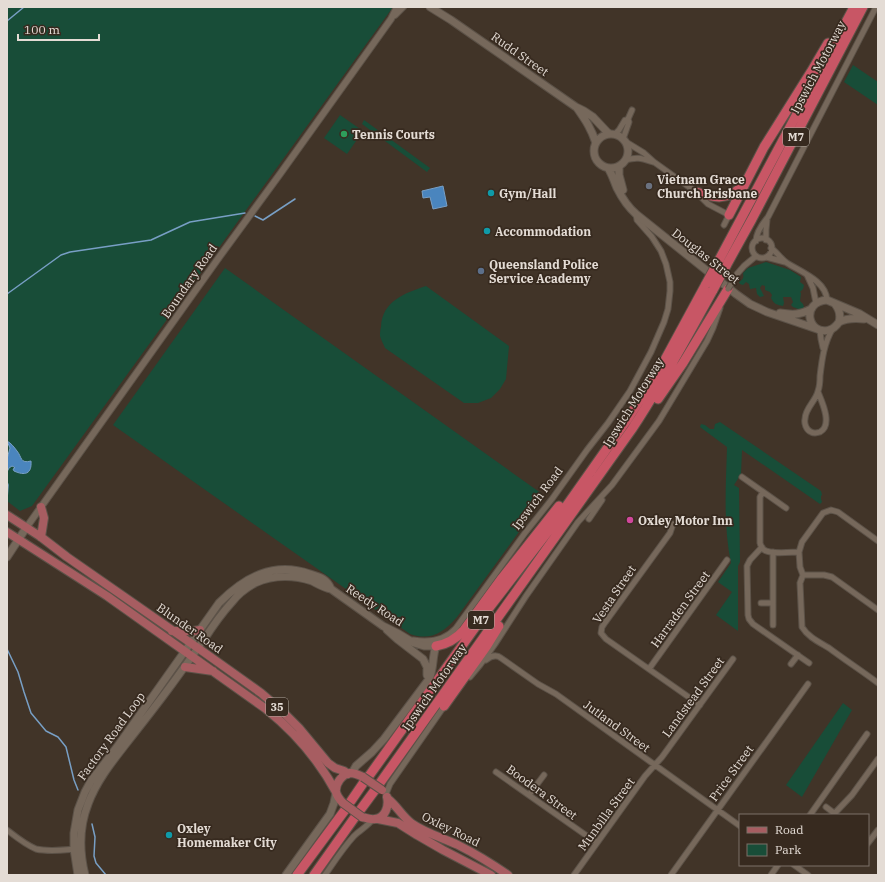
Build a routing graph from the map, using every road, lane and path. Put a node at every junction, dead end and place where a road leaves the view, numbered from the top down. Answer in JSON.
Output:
{"nodes":[{"id":1,"x":397,"y":7,"type":"edge"},
{"id":2,"x":404,"y":7,"type":"edge"},
{"id":3,"x":430,"y":7,"type":"edge"},
{"id":4,"x":437,"y":7,"type":"edge"},
{"id":5,"x":854,"y":7,"type":"edge"},
{"id":6,"x":863,"y":7,"type":"edge"},
{"id":7,"x":876,"y":7,"type":"edge"},
{"id":8,"x":391,"y":19,"type":"junction"},
{"id":9,"x":451,"y":20,"type":"junction"},
{"id":10,"x":576,"y":107,"type":"junction"},
{"id":11,"x":632,"y":110,"type":"dead end"},
{"id":12,"x":628,"y":119,"type":"junction"},
{"id":13,"x":612,"y":134,"type":"junction"},
{"id":14,"x":624,"y":140,"type":"junction"},
{"id":15,"x":596,"y":143,"type":"junction"},
{"id":16,"x":654,"y":162,"type":"junction"},
{"id":17,"x":622,"y":163,"type":"junction"},
{"id":18,"x":608,"y":168,"type":"junction"},
{"id":19,"x":746,"y":181,"type":"junction"},
{"id":20,"x":696,"y":192,"type":"junction"},
{"id":21,"x":636,"y":214,"type":"junction"},
{"id":22,"x":729,"y":215,"type":"junction"},
{"id":23,"x":768,"y":217,"type":"junction"},
{"id":24,"x":724,"y":225,"type":"dead end"},
{"id":25,"x":766,"y":240,"type":"junction"},
{"id":26,"x":756,"y":241,"type":"junction"},
{"id":27,"x":771,"y":248,"type":"junction"},
{"id":28,"x":756,"y":256,"type":"junction"},
{"id":29,"x":766,"y":257,"type":"junction"},
{"id":30,"x":785,"y":262,"type":"junction"},
{"id":31,"x":723,"y":263,"type":"junction"},
{"id":32,"x":807,"y":275,"type":"junction"},
{"id":33,"x":710,"y":287,"type":"junction"},
{"id":34,"x":725,"y":295,"type":"junction"},
{"id":35,"x":827,"y":300,"type":"junction"},
{"id":36,"x":816,"y":303,"type":"junction"},
{"id":37,"x":835,"y":304,"type":"junction"},
{"id":38,"x":811,"y":309,"type":"junction"},
{"id":39,"x":870,"y":320,"type":"junction"},
{"id":40,"x":838,"y":322,"type":"junction"},
{"id":41,"x":878,"y":325,"type":"edge"},
{"id":42,"x":832,"y":328,"type":"junction"},
{"id":43,"x":819,"y":329,"type":"junction"},
{"id":44,"x":824,"y":349,"type":"junction"},
{"id":45,"x":818,"y":392,"type":"junction"},
{"id":46,"x":644,"y":410,"type":"junction"},
{"id":47,"x":595,"y":466,"type":"junction"},
{"id":48,"x":742,"y":477,"type":"dead end"},
{"id":49,"x":615,"y":481,"type":"junction"},
{"id":50,"x":763,"y":492,"type":"junction"},
{"id":51,"x":41,"y":508,"type":"junction"},
{"id":52,"x":786,"y":508,"type":"dead end"},
{"id":53,"x":7,"y":516,"type":"edge"},
{"id":54,"x":589,"y":519,"type":"dead end"},
{"id":55,"x":674,"y":524,"type":"dead end"},
{"id":56,"x":26,"y":528,"type":"junction"},
{"id":57,"x":7,"y":532,"type":"edge"},
{"id":58,"x":41,"y":537,"type":"junction"},
{"id":59,"x":19,"y":540,"type":"junction"},
{"id":60,"x":878,"y":541,"type":"edge"},
{"id":61,"x":762,"y":547,"type":"junction"},
{"id":62,"x":773,"y":552,"type":"junction"},
{"id":63,"x":799,"y":552,"type":"junction"},
{"id":64,"x":7,"y":557,"type":"edge"},
{"id":65,"x":727,"y":560,"type":"dead end"},
{"id":66,"x":803,"y":575,"type":"junction"},
{"id":67,"x":331,"y":589,"type":"junction"},
{"id":68,"x":761,"y":603,"type":"dead end"},
{"id":69,"x":773,"y":603,"type":"junction"},
{"id":70,"x":504,"y":610,"type":"junction"},
{"id":71,"x":878,"y":610,"type":"edge"},
{"id":72,"x":773,"y":625,"type":"dead end"},
{"id":73,"x":383,"y":626,"type":"junction"},
{"id":74,"x":171,"y":630,"type":"junction"},
{"id":75,"x":200,"y":630,"type":"junction"},
{"id":76,"x":437,"y":643,"type":"junction"},
{"id":77,"x":194,"y":646,"type":"junction"},
{"id":78,"x":189,"y":653,"type":"junction"},
{"id":79,"x":798,"y":655,"type":"junction"},
{"id":80,"x":733,"y":659,"type":"dead end"},
{"id":81,"x":809,"y":663,"type":"dead end"},
{"id":82,"x":791,"y":664,"type":"dead end"},
{"id":83,"x":480,"y":665,"type":"junction"},
{"id":84,"x":185,"y":667,"type":"junction"},
{"id":85,"x":649,"y":669,"type":"junction"},
{"id":86,"x":214,"y":671,"type":"junction"},
{"id":87,"x":878,"y":683,"type":"edge"},
{"id":88,"x":808,"y":684,"type":"dead end"},
{"id":89,"x":422,"y":687,"type":"junction"},
{"id":90,"x":444,"y":706,"type":"junction"},
{"id":91,"x":700,"y":706,"type":"junction"},
{"id":92,"x":867,"y":734,"type":"dead end"},
{"id":93,"x":878,"y":759,"type":"edge"},
{"id":94,"x":655,"y":765,"type":"junction"},
{"id":95,"x":496,"y":772,"type":"dead end"},
{"id":96,"x":350,"y":773,"type":"junction"},
{"id":97,"x":544,"y":775,"type":"dead end"},
{"id":98,"x":365,"y":778,"type":"junction"},
{"id":99,"x":382,"y":791,"type":"junction"},
{"id":100,"x":336,"y":792,"type":"junction"},
{"id":101,"x":529,"y":795,"type":"junction"},
{"id":102,"x":346,"y":805,"type":"junction"},
{"id":103,"x":826,"y":807,"type":"dead end"},
{"id":104,"x":717,"y":810,"type":"junction"},
{"id":105,"x":360,"y":814,"type":"junction"},
{"id":106,"x":811,"y":814,"type":"edge"},
{"id":107,"x":833,"y":814,"type":"edge"},
{"id":108,"x":376,"y":819,"type":"junction"},
{"id":109,"x":739,"y":825,"type":"edge"},
{"id":110,"x":7,"y":830,"type":"edge"},
{"id":111,"x":877,"y":833,"type":"edge"},
{"id":112,"x":869,"y":842,"type":"edge"},
{"id":113,"x":597,"y":843,"type":"junction"},
{"id":114,"x":77,"y":849,"type":"junction"},
{"id":115,"x":777,"y":866,"type":"edge"},
{"id":116,"x":795,"y":866,"type":"edge"},
{"id":117,"x":499,"y":872,"type":"edge"},
{"id":118,"x":78,"y":875,"type":"edge"},
{"id":119,"x":85,"y":875,"type":"edge"},
{"id":120,"x":286,"y":875,"type":"edge"},
{"id":121,"x":297,"y":875,"type":"edge"},
{"id":122,"x":314,"y":875,"type":"edge"},
{"id":123,"x":325,"y":875,"type":"edge"},
{"id":124,"x":491,"y":875,"type":"edge"},
{"id":125,"x":508,"y":875,"type":"edge"},
{"id":126,"x":574,"y":875,"type":"edge"},
{"id":127,"x":671,"y":875,"type":"edge"},
{"id":128,"x":771,"y":875,"type":"edge"},
{"id":129,"x":808,"y":875,"type":"edge"}],
"edges":[{"from":1,"to":8,"type":"street","name":"Boundary Road"},
{"from":2,"to":8,"type":"street","name":"Boundary Road"},
{"from":3,"to":9,"type":"main road","name":"Rudd Street"},
{"from":4,"to":9,"type":"main road","name":"Rudd Street"},
{"from":5,"to":19,"type":"highway"},
{"from":5,"to":31,"type":"highway","name":"Ipswich Motorway","number":"M7"},
{"from":6,"to":31,"type":"highway","name":"Ipswich Motorway","number":"M7"},
{"from":7,"to":23,"type":"street"},
{"from":8,"to":51,"type":"street","name":"Boundary Road"},
{"from":9,"to":10,"type":"main road","name":"Rudd Street"},
{"from":10,"to":13,"type":"main road","name":"Rudd Street"},
{"from":10,"to":15,"type":"main road","name":"Rudd Street"},
{"from":11,"to":12,"type":"street"},
{"from":12,"to":13,"type":"street"},
{"from":12,"to":14,"type":"street"},
{"from":13,"to":14,"type":"main road"},
{"from":13,"to":15,"type":"main road"},
{"from":14,"to":16,"type":"street"},
{"from":14,"to":17,"type":"main road"},
{"from":15,"to":18,"type":"main road"},
{"from":16,"to":17,"type":"street"},
{"from":16,"to":20,"type":"street"},
{"from":17,"to":18,"type":"main road"},
{"from":17,"to":38,"type":"main road","name":"Douglas Street"},
{"from":18,"to":21,"type":"main road","name":"Douglas Street"},
{"from":19,"to":20,"type":"highway"},
{"from":19,"to":22,"type":"highway"},
{"from":20,"to":22,"type":"street"},
{"from":21,"to":43,"type":"main road","name":"Douglas Street"},
{"from":21,"to":76,"type":"street","name":"Ipswich Road"},
{"from":22,"to":24,"type":"street"},
{"from":23,"to":25,"type":"street"},
{"from":23,"to":26,"type":"street"},
{"from":25,"to":26,"type":"street"},
{"from":25,"to":27,"type":"street"},
{"from":26,"to":28,"type":"street"},
{"from":27,"to":29,"type":"street"},
{"from":27,"to":30,"type":"street"},
{"from":28,"to":29,"type":"street"},
{"from":28,"to":34,"type":"street","bridge":true},
{"from":29,"to":30,"type":"street"},
{"from":30,"to":32,"type":"street"},
{"from":31,"to":33,"type":"highway","name":"Ipswich Motorway","number":"M7","bridge":true},
{"from":32,"to":35,"type":"street"},
{"from":32,"to":36,"type":"street"},
{"from":33,"to":46,"type":"highway","name":"Ipswich Motorway","number":"M7"},
{"from":33,"to":47,"type":"highway","name":"Ipswich Motorway","number":"M7"},
{"from":34,"to":46,"type":"highway"},
{"from":34,"to":49,"type":"street"},
{"from":35,"to":36,"type":"main road"},
{"from":35,"to":37,"type":"main road"},
{"from":36,"to":38,"type":"main road"},
{"from":37,"to":39,"type":"main road"},
{"from":37,"to":40,"type":"main road"},
{"from":38,"to":43,"type":"main road"},
{"from":39,"to":40,"type":"main road"},
{"from":39,"to":41,"type":"main road"},
{"from":40,"to":42,"type":"main road"},
{"from":42,"to":43,"type":"main road"},
{"from":42,"to":44,"type":"street"},
{"from":43,"to":44,"type":"street"},
{"from":44,"to":45,"type":"street"},
{"from":45,"to":45,"type":"street"},
{"from":46,"to":70,"type":"highway","name":"Ipswich Motorway","number":"M7"},
{"from":47,"to":76,"type":"highway"},
{"from":47,"to":98,"type":"highway","name":"Ipswich Motorway","number":"M7"},
{"from":48,"to":50,"type":"street"},
{"from":49,"to":54,"type":"street"},
{"from":49,"to":83,"type":"street"},
{"from":50,"to":52,"type":"street"},
{"from":50,"to":61,"type":"street"},
{"from":51,"to":56,"type":"street","name":"Boundary Road"},
{"from":51,"to":58,"type":"main road"},
{"from":53,"to":56,"type":"main road","name":"Blunder Road","number":"35"},
{"from":55,"to":85,"type":"street","name":"Vesta Street"},
{"from":56,"to":58,"type":"main road","name":"Blunder Road","number":"35"},
{"from":56,"to":59,"type":"main road","name":"Boundary Road"},
{"from":57,"to":59,"type":"main road","name":"Blunder Road","number":"35"},
{"from":58,"to":74,"type":"main road","name":"Blunder Road","number":"35"},
{"from":59,"to":64,"type":"main road","name":"Boundary Road"},
{"from":59,"to":78,"type":"main road","name":"Blunder Road","number":"35"},
{"from":60,"to":63,"type":"street"},
{"from":61,"to":62,"type":"street"},
{"from":61,"to":79,"type":"street"},
{"from":62,"to":63,"type":"street"},
{"from":62,"to":69,"type":"street"},
{"from":63,"to":66,"type":"street"},
{"from":65,"to":85,"type":"street","name":"Harraden Street"},
{"from":66,"to":71,"type":"street"},
{"from":66,"to":87,"type":"street"},
{"from":67,"to":73,"type":"main road","name":"Reedy Road"},
{"from":67,"to":75,"type":"main road","name":"Reedy Road"},
{"from":67,"to":77,"type":"main road","name":"Reedy Road"},
{"from":68,"to":69,"type":"street"},
{"from":69,"to":72,"type":"street"},
{"from":70,"to":90,"type":"highway"},
{"from":70,"to":99,"type":"highway","name":"Ipswich Motorway","number":"M7"},
{"from":73,"to":76,"type":"main road","name":"Reedy Road"},
{"from":73,"to":89,"type":"main road"},
{"from":74,"to":75,"type":"main road"},
{"from":74,"to":77,"type":"main road","name":"Blunder Road","number":"35"},
{"from":75,"to":77,"type":"main road","name":"Reedy Road"},
{"from":76,"to":89,"type":"main road"},
{"from":77,"to":78,"type":"main road","name":"Factory Road Loop"},
{"from":77,"to":96,"type":"main road","name":"Blunder Road","number":"35"},
{"from":78,"to":84,"type":"main road","name":"Factory Road Loop"},
{"from":78,"to":86,"type":"main road","name":"Blunder Road","number":"35"},
{"from":78,"to":114,"type":"main road","name":"Factory Road Loop"},
{"from":79,"to":81,"type":"street"},
{"from":79,"to":82,"type":"street"},
{"from":80,"to":91,"type":"street","name":"Landstead Street"},
{"from":83,"to":90,"type":"street"},
{"from":83,"to":94,"type":"street","name":"Jutland Street"},
{"from":84,"to":86,"type":"main road"},
{"from":84,"to":114,"type":"main road","name":"Factory Road Loop"},
{"from":85,"to":91,"type":"street","name":"Vesta Street"},
{"from":86,"to":100,"type":"main road","name":"Blunder Road","number":"35"},
{"from":88,"to":104,"type":"street","name":"Price Street"},
{"from":89,"to":96,"type":"main road"},
{"from":90,"to":99,"type":"street"},
{"from":91,"to":94,"type":"street","name":"Landstead Street"},
{"from":92,"to":106,"type":"street"},
{"from":93,"to":107,"type":"street"},
{"from":94,"to":104,"type":"street","name":"Jutland Street"},
{"from":94,"to":113,"type":"street","name":"Munbilla Street"},
{"from":95,"to":101,"type":"street","name":"Boodera Street"},
{"from":96,"to":98,"type":"main road","number":"35"},
{"from":96,"to":100,"type":"main road"},
{"from":97,"to":101,"type":"street"},
{"from":98,"to":99,"type":"main road","number":"35","bridge":true},
{"from":98,"to":102,"type":"highway","name":"Ipswich Motorway","number":"M7"},
{"from":99,"to":105,"type":"highway","name":"Ipswich Motorway","number":"M7"},
{"from":99,"to":108,"type":"main road"},
{"from":99,"to":117,"type":"main road","name":"Oxley Road","number":"35"},
{"from":100,"to":102,"type":"main road","number":"35"},
{"from":100,"to":120,"type":"main road"},
{"from":101,"to":113,"type":"street","name":"Boodera Street"},
{"from":102,"to":105,"type":"main road","number":"35","bridge":true},
{"from":102,"to":121,"type":"highway","name":"Ipswich Motorway","number":"M7"},
{"from":103,"to":107,"type":"street"},
{"from":104,"to":109,"type":"street","name":"Jutland Street"},
{"from":104,"to":127,"type":"street","name":"Price Street"},
{"from":105,"to":108,"type":"main road","number":"35"},
{"from":105,"to":122,"type":"highway","name":"Ipswich Motorway","number":"M7"},
{"from":108,"to":123,"type":"street"},
{"from":108,"to":124,"type":"main road","name":"Oxley Road","number":"35"},
{"from":110,"to":114,"type":"street"},
{"from":111,"to":112,"type":"street"},
{"from":113,"to":126,"type":"street","name":"Munbilla Street"},
{"from":114,"to":118,"type":"main road","name":"Factory Road Loop"},
{"from":114,"to":119,"type":"main road","name":"Factory Road Loop"},
{"from":115,"to":128,"type":"street"},
{"from":116,"to":129,"type":"street"},
{"from":117,"to":125,"type":"main road","name":"Oxley Road","number":"35"}]}
